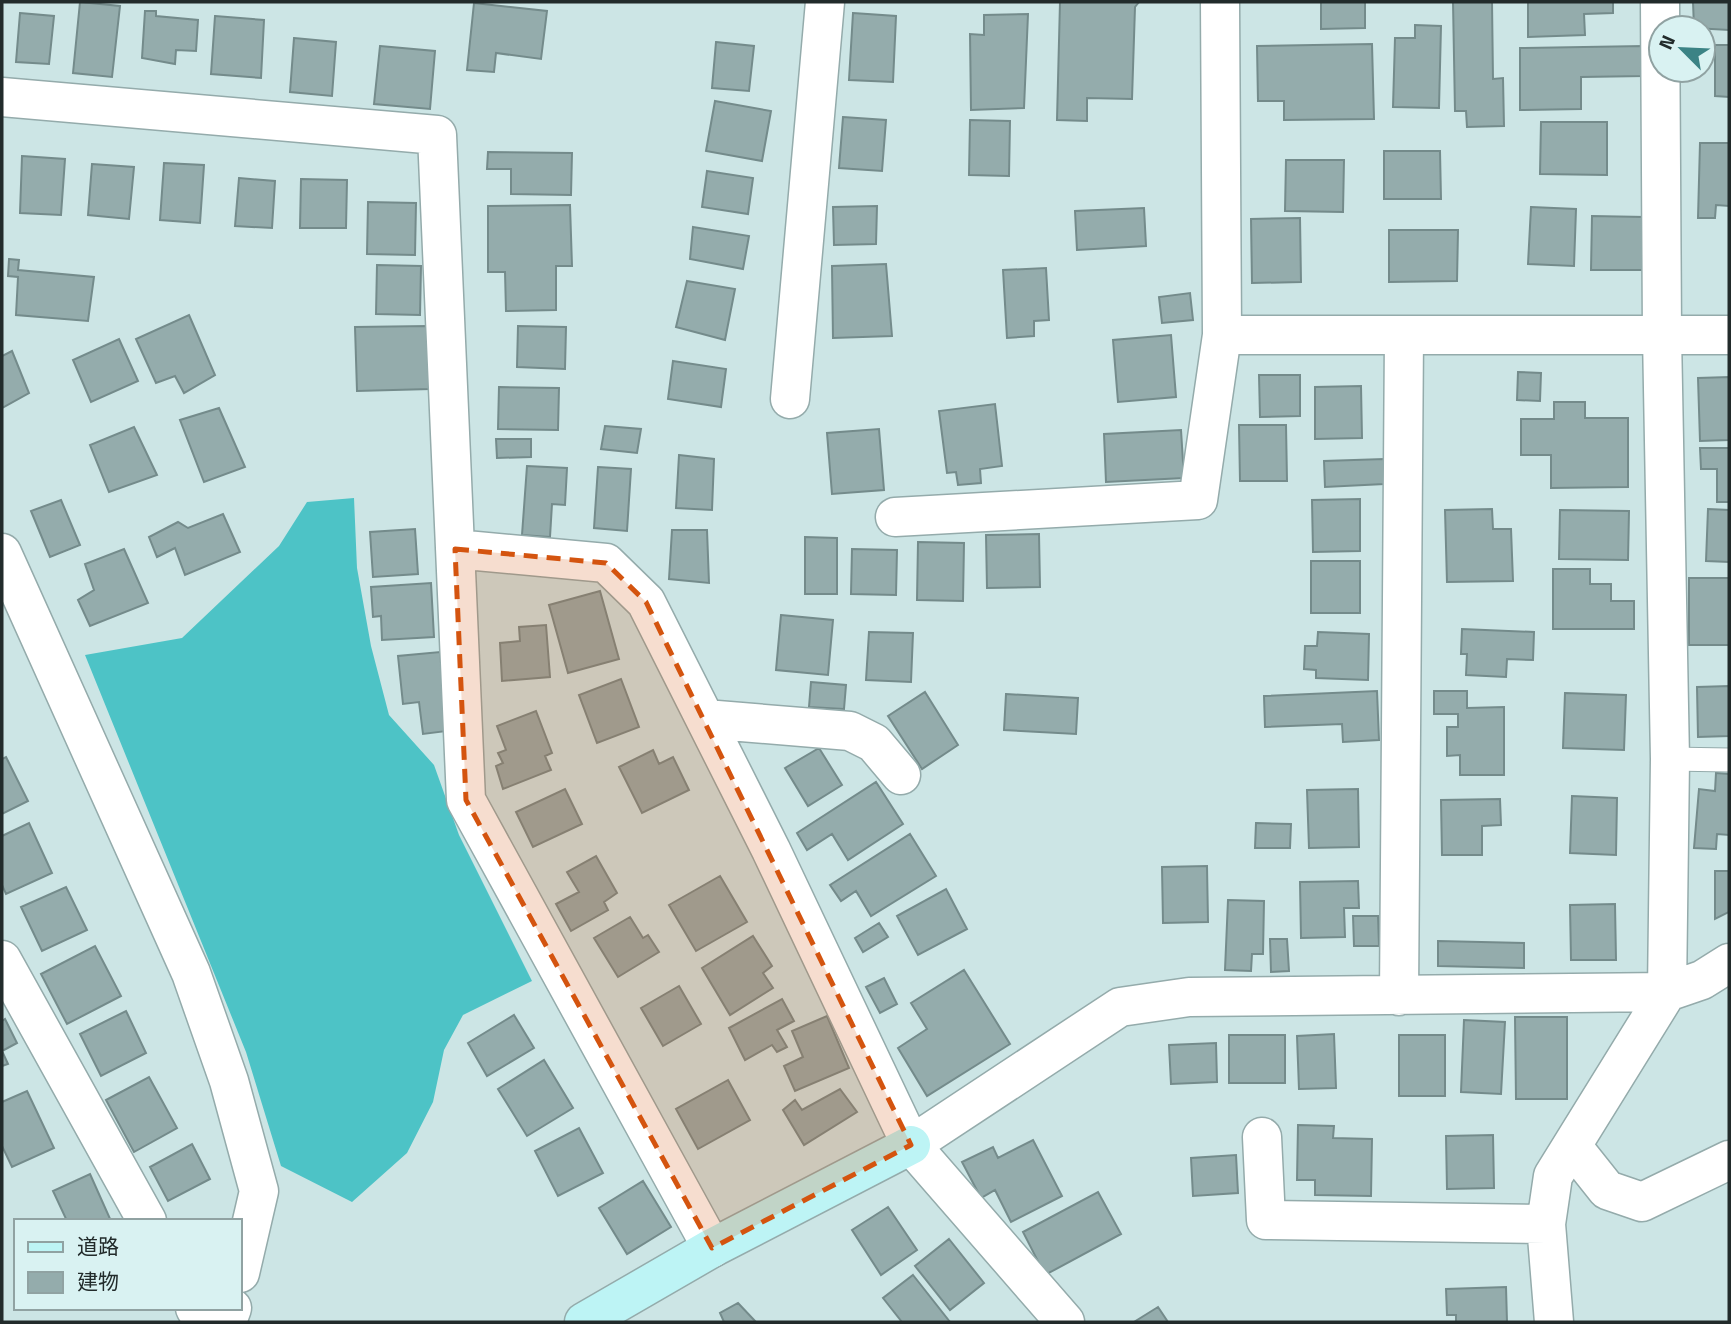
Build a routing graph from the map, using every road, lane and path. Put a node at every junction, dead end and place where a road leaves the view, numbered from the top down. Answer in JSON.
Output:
{"nodes":[{"id":1,"x":825,"y":2,"type":"edge"},
{"id":2,"x":1220,"y":2,"type":"edge"},
{"id":3,"x":1660,"y":2,"type":"edge"},
{"id":4,"x":2,"y":97,"type":"edge"},
{"id":5,"x":1222,"y":335,"type":"junction"},
{"id":6,"x":1404,"y":335,"type":"junction"},
{"id":7,"x":1661,"y":335,"type":"junction"},
{"id":8,"x":1729,"y":335,"type":"edge"},
{"id":9,"x":790,"y":399,"type":"dead end"},
{"id":10,"x":895,"y":517,"type":"dead end"},
{"id":11,"x":455,"y":550,"type":"junction"},
{"id":12,"x":2,"y":553,"type":"edge"},
{"id":13,"x":705,"y":719,"type":"junction"},
{"id":14,"x":1670,"y":759,"type":"junction"},
{"id":15,"x":1729,"y":760,"type":"edge"},
{"id":16,"x":901,"y":775,"type":"dead end"},
{"id":17,"x":2,"y":960,"type":"edge"},
{"id":18,"x":1729,"y":963,"type":"edge"},
{"id":19,"x":1667,"y":992,"type":"junction"},
{"id":20,"x":1399,"y":996,"type":"junction"},
{"id":21,"x":1262,"y":1137,"type":"dead end"},
{"id":22,"x":911,"y":1145,"type":"junction"},
{"id":23,"x":1572,"y":1146,"type":"junction"},
{"id":24,"x":1729,"y":1160,"type":"edge"},
{"id":25,"x":146,"y":1219,"type":"edge"},
{"id":26,"x":1546,"y":1224,"type":"junction"},
{"id":27,"x":712,"y":1248,"type":"junction"},
{"id":28,"x":242,"y":1264,"type":"edge"},
{"id":29,"x":590,"y":1321,"type":"edge"},
{"id":30,"x":1065,"y":1322,"type":"edge"},
{"id":31,"x":1554,"y":1322,"type":"edge"}],
"edges":[{"from":1,"to":9,"type":"street"},
{"from":2,"to":5,"type":"street"},
{"from":3,"to":7,"type":"street"},
{"from":4,"to":11,"type":"street"},
{"from":5,"to":6,"type":"street"},
{"from":5,"to":10,"type":"street"},
{"from":6,"to":7,"type":"street"},
{"from":6,"to":20,"type":"street"},
{"from":7,"to":8,"type":"street"},
{"from":7,"to":14,"type":"street"},
{"from":11,"to":13,"type":"street"},
{"from":11,"to":27,"type":"street"},
{"from":12,"to":28,"type":"street"},
{"from":13,"to":16,"type":"street"},
{"from":13,"to":22,"type":"street"},
{"from":14,"to":15,"type":"lane"},
{"from":14,"to":19,"type":"street"},
{"from":17,"to":25,"type":"street"},
{"from":18,"to":19,"type":"street"},
{"from":19,"to":20,"type":"street"},
{"from":19,"to":23,"type":"street"},
{"from":20,"to":22,"type":"street"},
{"from":21,"to":26,"type":"street"},
{"from":22,"to":27,"type":"street"},
{"from":22,"to":30,"type":"street"},
{"from":23,"to":24,"type":"street"},
{"from":23,"to":26,"type":"street"},
{"from":26,"to":31,"type":"street"},
{"from":27,"to":29,"type":"street"}]}
